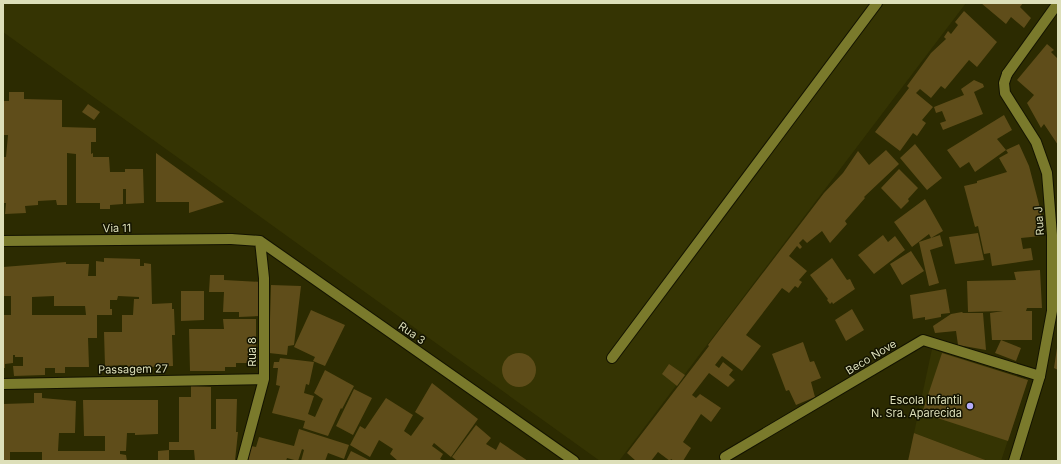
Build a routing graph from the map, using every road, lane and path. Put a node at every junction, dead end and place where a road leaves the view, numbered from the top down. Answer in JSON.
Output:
{"nodes":[{"id":1,"x":877,"y":3,"type":"edge"},
{"id":2,"x":1058,"y":3,"type":"edge"},
{"id":3,"x":3,"y":241,"type":"edge"},
{"id":4,"x":260,"y":241,"type":"junction"},
{"id":5,"x":612,"y":358,"type":"dead end"},
{"id":6,"x":1040,"y":376,"type":"junction"},
{"id":7,"x":264,"y":379,"type":"junction"},
{"id":8,"x":3,"y":384,"type":"edge"},
{"id":9,"x":725,"y":457,"type":"dead end"},
{"id":10,"x":242,"y":461,"type":"edge"},
{"id":11,"x":574,"y":461,"type":"edge"},
{"id":12,"x":1014,"y":461,"type":"edge"}],
"edges":[{"from":1,"to":5,"type":"street"},
{"from":2,"to":6,"type":"street","name":"Rua J"},
{"from":3,"to":4,"type":"street","name":"Via 11"},
{"from":4,"to":7,"type":"street","name":"Rua 8"},
{"from":4,"to":11,"type":"street","name":"Rua 3"},
{"from":6,"to":9,"type":"street","name":"Beco Nove"},
{"from":6,"to":12,"type":"street","name":"Rua J"},
{"from":7,"to":8,"type":"street","name":"Passagem 27"},
{"from":7,"to":10,"type":"street","name":"Rua 8"}]}
